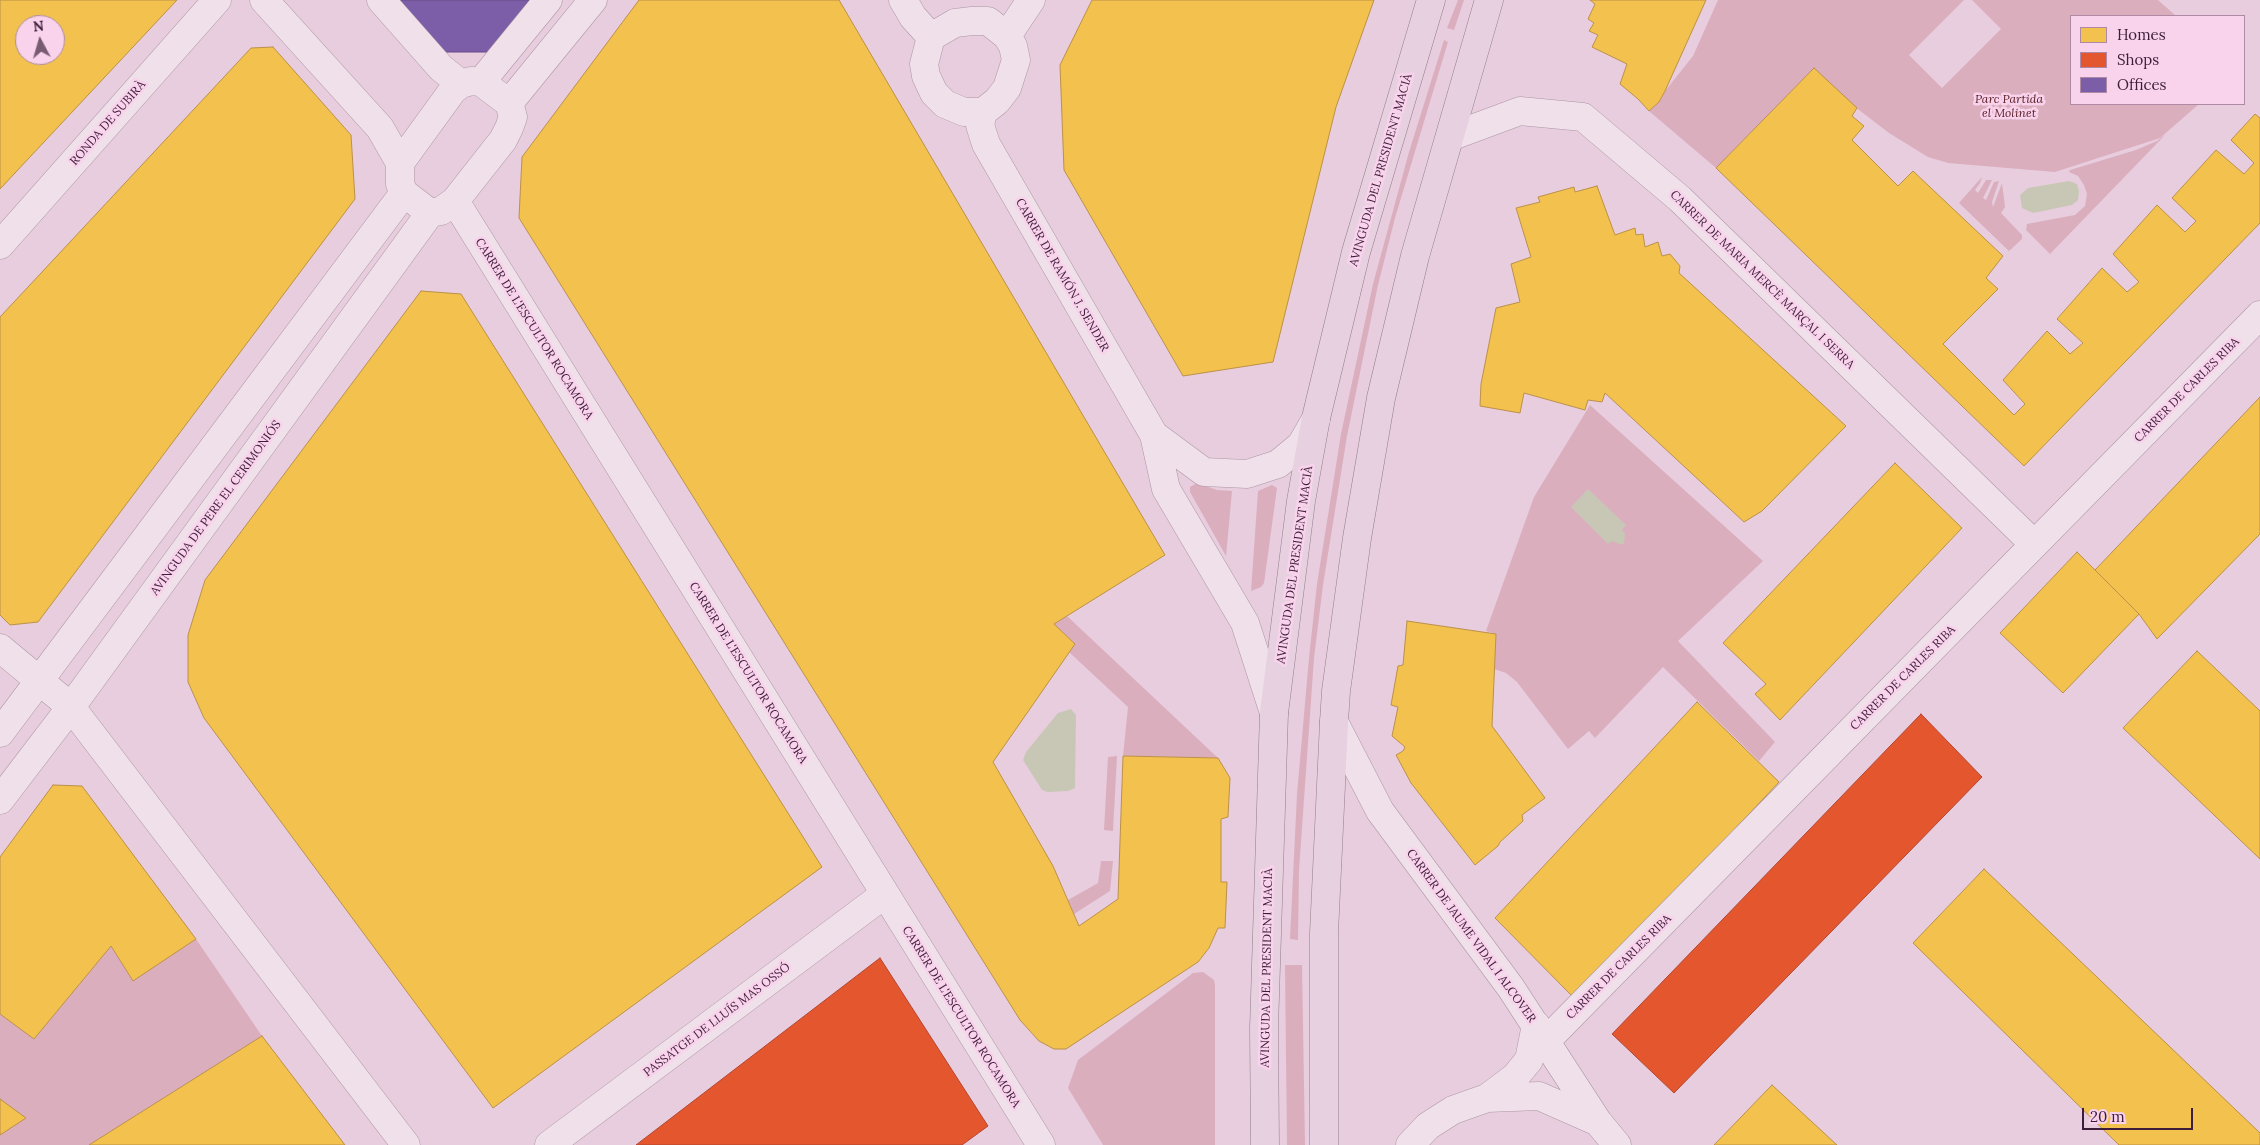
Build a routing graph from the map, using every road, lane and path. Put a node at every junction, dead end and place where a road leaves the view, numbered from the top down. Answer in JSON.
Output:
{"nodes":[{"id":1,"x":217,"y":0,"type":"edge"},
{"id":2,"x":264,"y":0,"type":"edge"},
{"id":3,"x":381,"y":0,"type":"edge"},
{"id":4,"x":548,"y":0,"type":"edge"},
{"id":5,"x":593,"y":0,"type":"edge"},
{"id":6,"x":903,"y":0,"type":"edge"},
{"id":7,"x":1031,"y":0,"type":"edge"},
{"id":8,"x":1432,"y":0,"type":"edge"},
{"id":9,"x":1489,"y":0,"type":"edge"},
{"id":10,"x":1007,"y":36,"type":"junction"},
{"id":11,"x":931,"y":37,"type":"junction"},
{"id":12,"x":471,"y":83,"type":"junction"},
{"id":13,"x":509,"y":104,"type":"junction"},
{"id":14,"x":983,"y":112,"type":"junction"},
{"id":15,"x":1450,"y":137,"type":"junction"},
{"id":16,"x":400,"y":163,"type":"junction"},
{"id":17,"x":404,"y":193,"type":"junction"},
{"id":18,"x":455,"y":201,"type":"junction"},
{"id":19,"x":430,"y":213,"type":"junction"},
{"id":20,"x":0,"y":245,"type":"edge"},
{"id":21,"x":2260,"y":315,"type":"edge"},
{"id":22,"x":1316,"y":418,"type":"junction"},
{"id":23,"x":1154,"y":435,"type":"junction"},
{"id":24,"x":2034,"y":544,"type":"junction"},
{"id":25,"x":0,"y":648,"type":"edge"},
{"id":26,"x":39,"y":682,"type":"junction"},
{"id":27,"x":71,"y":707,"type":"junction"},
{"id":28,"x":1274,"y":713,"type":"junction"},
{"id":29,"x":1334,"y":722,"type":"junction"},
{"id":30,"x":0,"y":733,"type":"edge"},
{"id":31,"x":0,"y":800,"type":"edge"},
{"id":32,"x":885,"y":894,"type":"junction"},
{"id":33,"x":1540,"y":1034,"type":"junction"},
{"id":34,"x":1486,"y":1098,"type":"junction"},
{"id":35,"x":1598,"y":1122,"type":"junction"},
{"id":36,"x":406,"y":1145,"type":"edge"},
{"id":37,"x":549,"y":1145,"type":"edge"},
{"id":38,"x":1041,"y":1145,"type":"edge"},
{"id":39,"x":1265,"y":1145,"type":"edge"},
{"id":40,"x":1324,"y":1145,"type":"edge"},
{"id":41,"x":1410,"y":1145,"type":"edge"},
{"id":42,"x":1617,"y":1145,"type":"edge"}],
"edges":[{"from":1,"to":20,"type":"street","name":"RONDA DE SUBIRÀ"},
{"from":2,"to":16,"type":"street"},
{"from":3,"to":12,"type":"street"},
{"from":4,"to":12,"type":"street"},
{"from":5,"to":13,"type":"street"},
{"from":6,"to":11,"type":"street"},
{"from":7,"to":10,"type":"street"},
{"from":8,"to":22,"type":"main road","name":"AVINGUDA DEL PRESIDENT MACIÀ"},
{"from":9,"to":15,"type":"main road"},
{"from":10,"to":11,"type":"street"},
{"from":10,"to":14,"type":"street"},
{"from":11,"to":14,"type":"street"},
{"from":12,"to":13,"type":"street"},
{"from":12,"to":16,"type":"street"},
{"from":13,"to":18,"type":"street"},
{"from":14,"to":23,"type":"street","name":"CARRER DE RAMÓN J. SENDER"},
{"from":15,"to":24,"type":"street","name":"CARRER DE MARIA MERCÈ MARÇAL I SERRA"},
{"from":15,"to":29,"type":"main road"},
{"from":16,"to":17,"type":"street"},
{"from":17,"to":19,"type":"street"},
{"from":17,"to":26,"type":"street"},
{"from":18,"to":19,"type":"street"},
{"from":18,"to":32,"type":"street","name":"CARRER DE L'ESCULTOR ROCAMORA"},
{"from":19,"to":27,"type":"street","name":"AVINGUDA DE PERE EL CERIMONIÓS"},
{"from":21,"to":24,"type":"street","name":"CARRER DE CARLES RIBA"},
{"from":22,"to":23,"type":"street","name":"CARRER DE RAMÓN J. SENDER"},
{"from":22,"to":28,"type":"main road","name":"AVINGUDA DEL PRESIDENT MACIÀ"},
{"from":23,"to":28,"type":"street","name":"CARRER DE RAMÓN J. SENDER"},
{"from":24,"to":33,"type":"street","name":"CARRER DE CARLES RIBA"},
{"from":25,"to":26,"type":"street"},
{"from":26,"to":27,"type":"street"},
{"from":26,"to":30,"type":"street"},
{"from":27,"to":31,"type":"street","name":"AVINGUDA DE PERE EL CERIMONIÓS"},
{"from":27,"to":36,"type":"street"},
{"from":28,"to":39,"type":"main road","name":"AVINGUDA DEL PRESIDENT MACIÀ"},
{"from":29,"to":33,"type":"street","name":"CARRER DE JAUME VIDAL I ALCOVER"},
{"from":29,"to":40,"type":"main road"},
{"from":32,"to":37,"type":"street","name":"PASSATGE DE LLUÍS MAS OSSÓ"},
{"from":32,"to":38,"type":"street","name":"CARRER DE L'ESCULTOR ROCAMORA"},
{"from":33,"to":34,"type":"street"},
{"from":33,"to":35,"type":"street","name":"CARRER DE JAUME VIDAL I ALCOVER"},
{"from":34,"to":35,"type":"street"},
{"from":34,"to":41,"type":"street"},
{"from":35,"to":42,"type":"street","name":"CARRER DE JAUME VIDAL I ALCOVER"}]}
